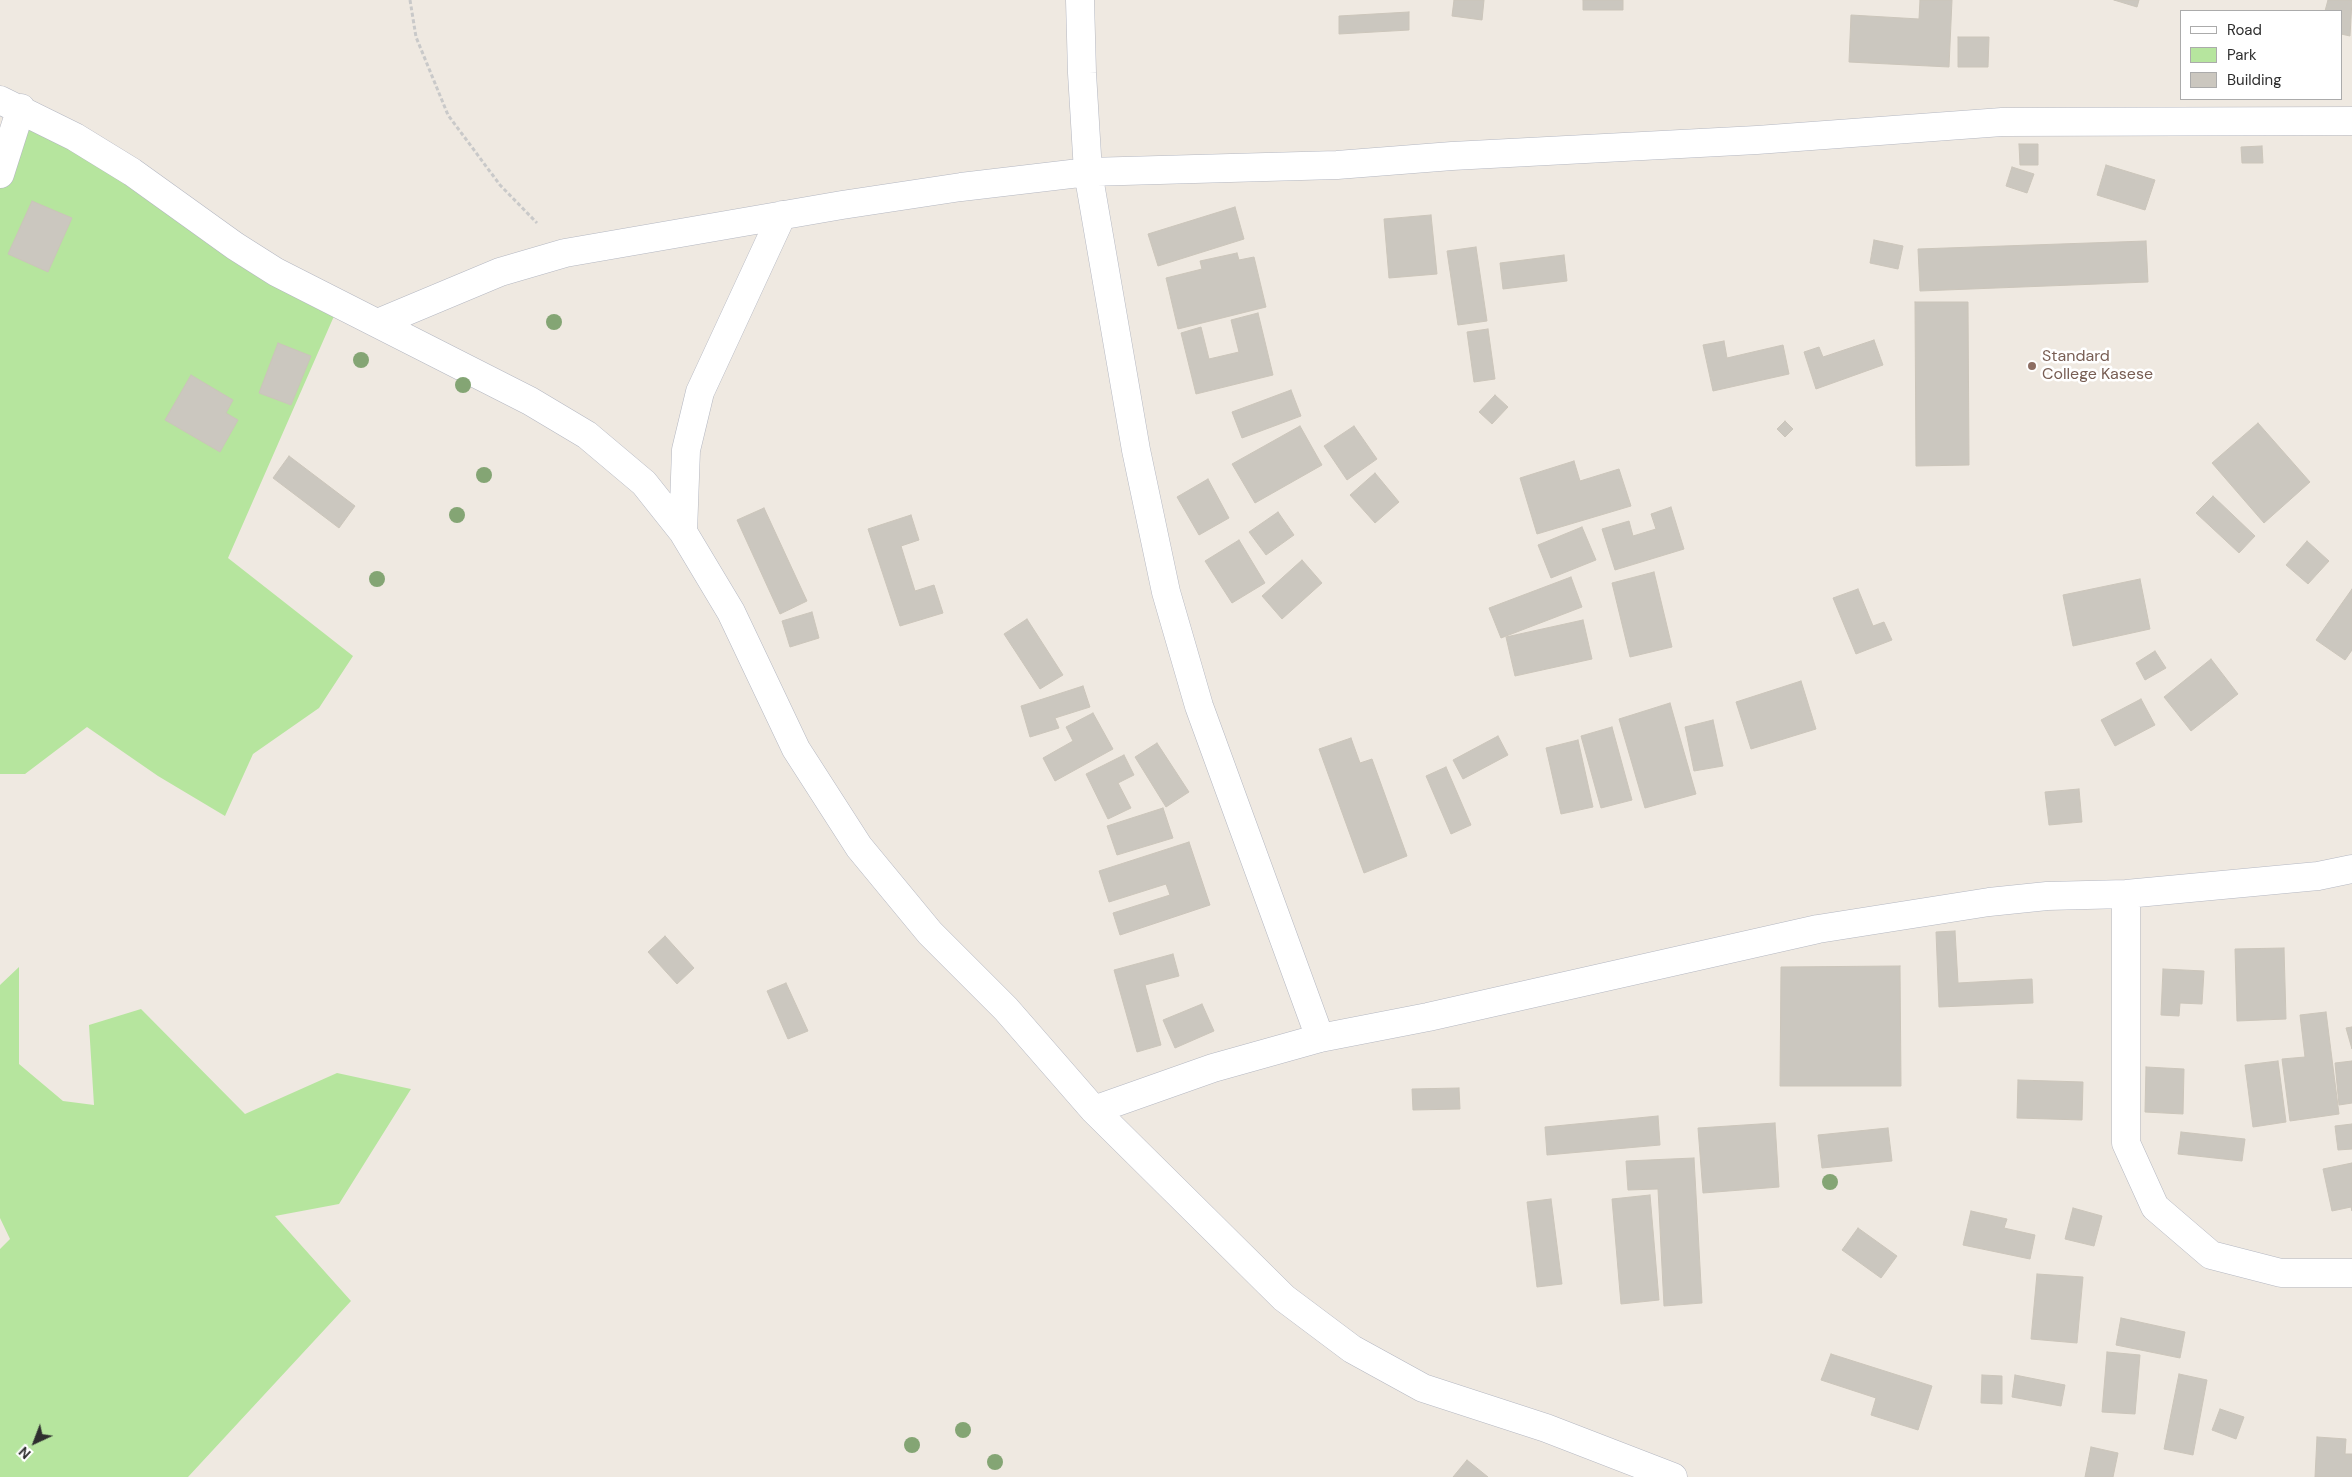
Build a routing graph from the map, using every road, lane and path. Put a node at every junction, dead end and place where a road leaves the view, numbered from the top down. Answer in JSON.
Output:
{"nodes":[{"id":1,"x":410,"y":0,"type":"edge"},
{"id":2,"x":1080,"y":0,"type":"edge"},
{"id":3,"x":10,"y":104,"type":"edge"},
{"id":4,"x":2352,"y":121,"type":"edge"},
{"id":5,"x":1088,"y":172,"type":"junction"},
{"id":6,"x":0,"y":174,"type":"edge"},
{"id":7,"x":782,"y":215,"type":"junction"},
{"id":8,"x":565,"y":253,"type":"junction"},
{"id":9,"x":378,"y":324,"type":"junction"},
{"id":10,"x":683,"y":532,"type":"junction"},
{"id":11,"x":2352,"y":869,"type":"edge"},
{"id":12,"x":2126,"y":894,"type":"junction"},
{"id":13,"x":1320,"y":1038,"type":"junction"},
{"id":14,"x":1094,"y":1110,"type":"junction"},
{"id":15,"x":2352,"y":1273,"type":"edge"},
{"id":16,"x":1673,"y":1477,"type":"edge"}],
"edges":[{"from":1,"to":8,"type":"path"},
{"from":2,"to":5,"type":"street"},
{"from":3,"to":6,"type":"street"},
{"from":3,"to":9,"type":"street"},
{"from":4,"to":5,"type":"street"},
{"from":5,"to":7,"type":"street"},
{"from":5,"to":13,"type":"street"},
{"from":7,"to":8,"type":"street"},
{"from":7,"to":10,"type":"street"},
{"from":8,"to":9,"type":"street"},
{"from":9,"to":10,"type":"street"},
{"from":10,"to":14,"type":"street"},
{"from":11,"to":12,"type":"street"},
{"from":12,"to":13,"type":"street"},
{"from":12,"to":15,"type":"street"},
{"from":13,"to":14,"type":"street"},
{"from":14,"to":16,"type":"street"}]}
